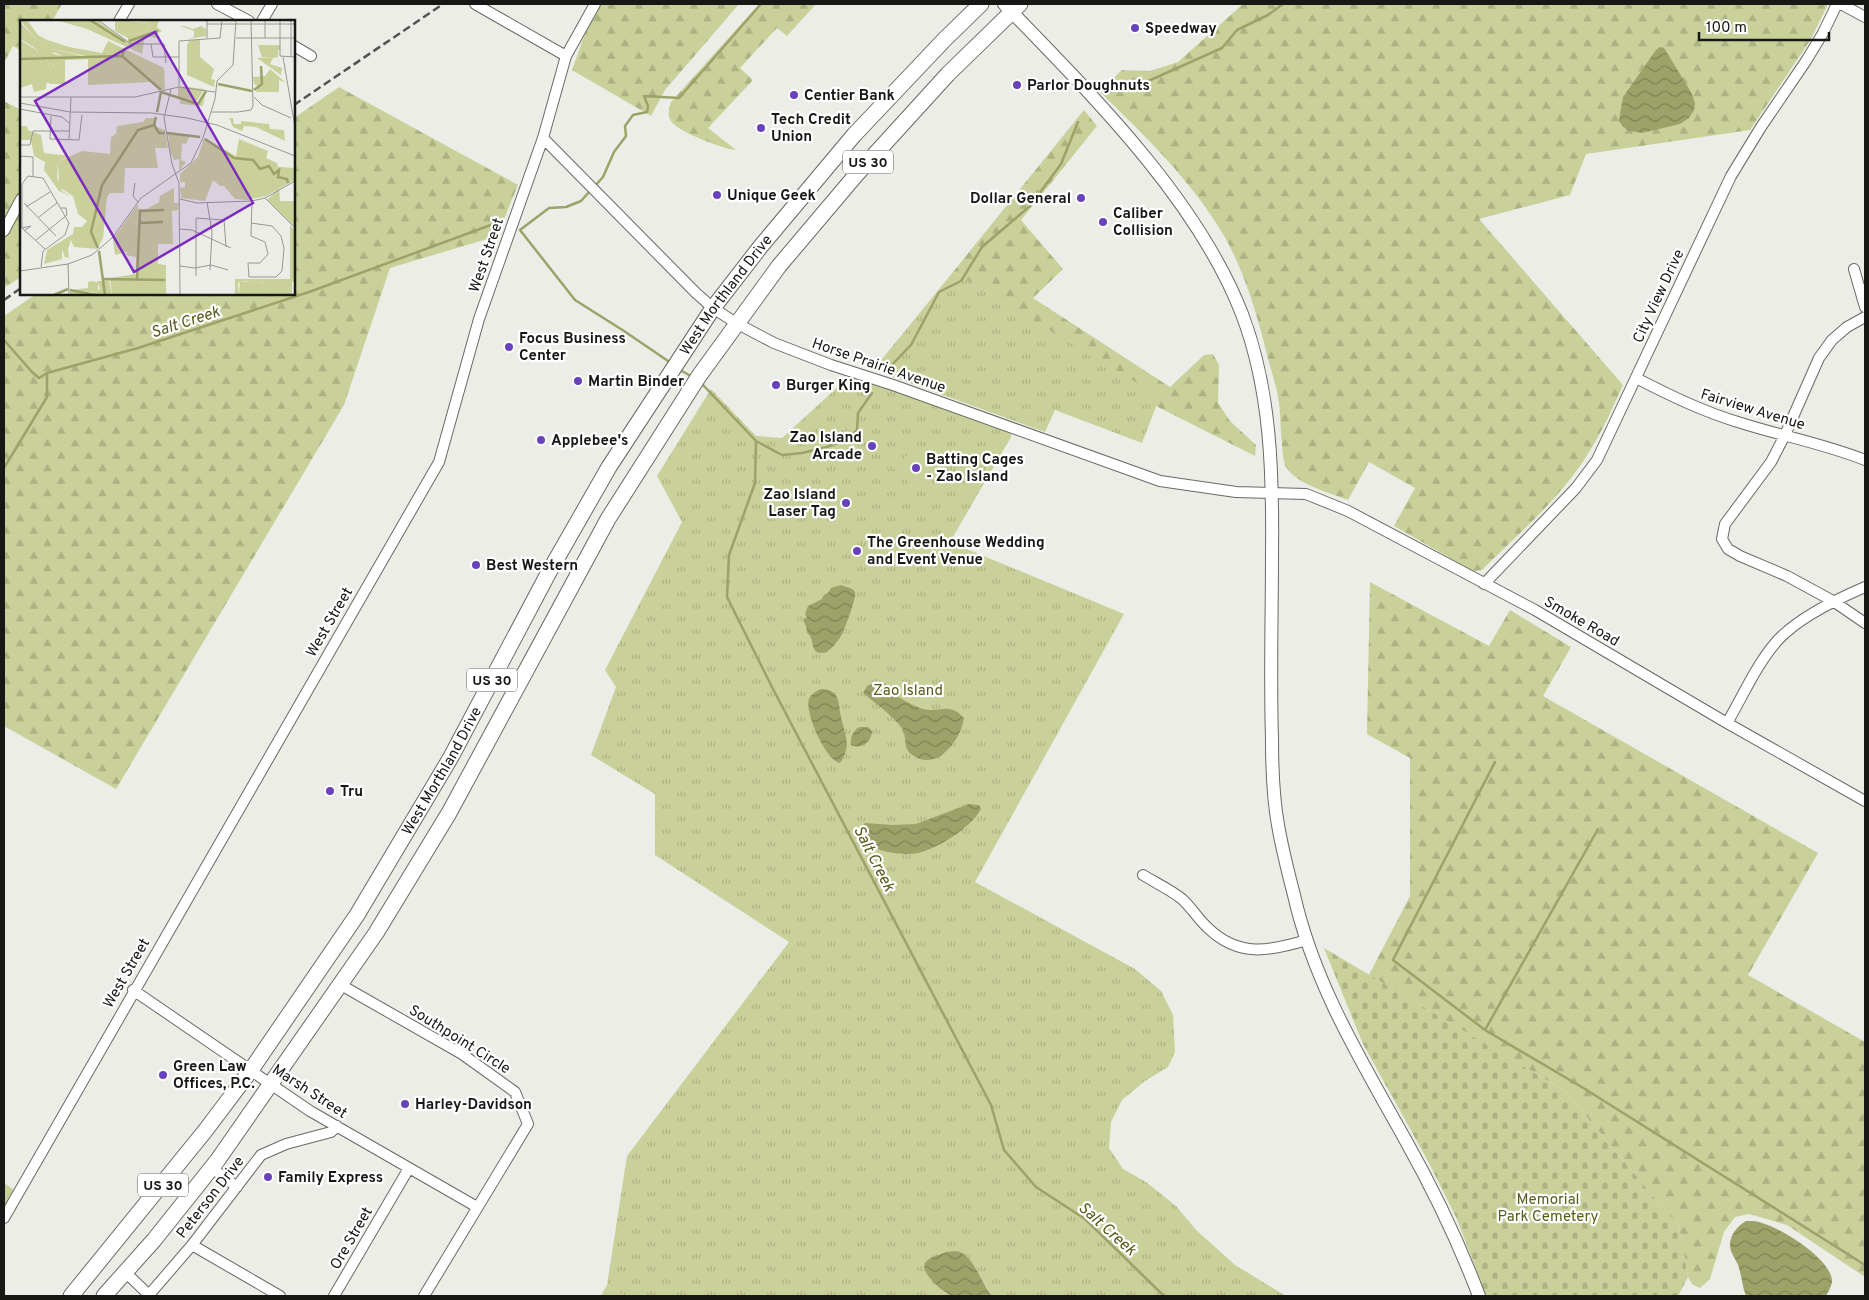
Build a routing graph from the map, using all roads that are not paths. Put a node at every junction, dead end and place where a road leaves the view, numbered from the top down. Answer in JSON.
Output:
{"nodes":[{"id":1,"x":129,"y":4,"type":"edge"},
{"id":2,"x":217,"y":4,"type":"edge"},
{"id":3,"x":272,"y":4,"type":"edge"},
{"id":4,"x":475,"y":4,"type":"edge"},
{"id":5,"x":595,"y":4,"type":"edge"},
{"id":6,"x":981,"y":4,"type":"edge"},
{"id":7,"x":1837,"y":4,"type":"edge"},
{"id":8,"x":1841,"y":4,"type":"edge"},
{"id":9,"x":1012,"y":6,"type":"edge"},
{"id":10,"x":1865,"y":17,"type":"edge"},
{"id":11,"x":120,"y":20,"type":"edge"},
{"id":12,"x":247,"y":20,"type":"edge"},
{"id":13,"x":263,"y":20,"type":"edge"},
{"id":14,"x":295,"y":47,"type":"edge"},
{"id":15,"x":310,"y":56,"type":"dead end"},
{"id":16,"x":566,"y":56,"type":"junction"},
{"id":17,"x":543,"y":138,"type":"junction"},
{"id":18,"x":20,"y":202,"type":"edge"},
{"id":19,"x":4,"y":231,"type":"edge"},
{"id":20,"x":1854,"y":269,"type":"dead end"},
{"id":21,"x":1865,"y":307,"type":"edge"},
{"id":22,"x":713,"y":308,"type":"junction"},
{"id":23,"x":1865,"y":317,"type":"edge"},
{"id":24,"x":736,"y":323,"type":"junction"},
{"id":25,"x":1636,"y":378,"type":"junction"},
{"id":26,"x":1785,"y":435,"type":"junction"},
{"id":27,"x":1865,"y":460,"type":"edge"},
{"id":28,"x":1273,"y":492,"type":"junction"},
{"id":29,"x":1484,"y":584,"type":"junction"},
{"id":30,"x":1865,"y":587,"type":"edge"},
{"id":31,"x":1833,"y":601,"type":"junction"},
{"id":32,"x":1865,"y":623,"type":"edge"},
{"id":33,"x":1727,"y":724,"type":"junction"},
{"id":34,"x":1865,"y":801,"type":"edge"},
{"id":35,"x":1143,"y":875,"type":"dead end"},
{"id":36,"x":1307,"y":940,"type":"junction"},
{"id":37,"x":341,"y":985,"type":"junction"},
{"id":38,"x":133,"y":990,"type":"junction"},
{"id":39,"x":251,"y":1070,"type":"junction"},
{"id":40,"x":271,"y":1084,"type":"junction"},
{"id":41,"x":337,"y":1126,"type":"junction"},
{"id":42,"x":212,"y":1168,"type":"junction"},
{"id":43,"x":409,"y":1168,"type":"junction"},
{"id":44,"x":237,"y":1186,"type":"junction"},
{"id":45,"x":477,"y":1207,"type":"junction"},
{"id":46,"x":4,"y":1218,"type":"edge"},
{"id":47,"x":192,"y":1245,"type":"junction"},
{"id":48,"x":125,"y":1272,"type":"junction"},
{"id":49,"x":71,"y":1296,"type":"edge"},
{"id":50,"x":104,"y":1296,"type":"edge"},
{"id":51,"x":149,"y":1296,"type":"edge"},
{"id":52,"x":280,"y":1296,"type":"edge"},
{"id":53,"x":334,"y":1296,"type":"edge"},
{"id":54,"x":424,"y":1296,"type":"edge"},
{"id":55,"x":1478,"y":1296,"type":"edge"}],
"edges":[{"from":1,"to":11,"type":"street"},
{"from":2,"to":12,"type":"street"},
{"from":3,"to":13,"type":"street"},
{"from":4,"to":16,"type":"street"},
{"from":5,"to":16,"type":"street","name":"West Street"},
{"from":6,"to":22,"type":"highway","name":"West Morthland Drive","number":"US 30"},
{"from":7,"to":25,"type":"street","name":"City View Drive"},
{"from":8,"to":10,"type":"street"},
{"from":9,"to":24,"type":"highway","name":"West Morthland Drive","number":"US 30"},
{"from":9,"to":28,"type":"main road"},
{"from":14,"to":15,"type":"street"},
{"from":16,"to":17,"type":"street","name":"West Street"},
{"from":17,"to":22,"type":"street","name":"Horse Prairie Avenue"},
{"from":17,"to":38,"type":"street","name":"West Street"},
{"from":18,"to":19,"type":"street"},
{"from":20,"to":21,"type":"street"},
{"from":22,"to":24,"type":"street","name":"Horse Prairie Avenue"},
{"from":22,"to":39,"type":"highway","name":"West Morthland Drive","number":"US 30"},
{"from":23,"to":26,"type":"street"},
{"from":24,"to":28,"type":"street","name":"Horse Prairie Avenue"},
{"from":24,"to":37,"type":"highway","name":"West Morthland Drive","number":"US 30"},
{"from":25,"to":26,"type":"street","name":"Fairview Avenue"},
{"from":25,"to":29,"type":"street","name":"City View Drive"},
{"from":26,"to":27,"type":"street","name":"Fairview Avenue"},
{"from":26,"to":31,"type":"street"},
{"from":28,"to":29,"type":"street","name":"Smoke Road"},
{"from":28,"to":36,"type":"main road"},
{"from":29,"to":33,"type":"street","name":"Smoke Road"},
{"from":30,"to":31,"type":"street"},
{"from":31,"to":32,"type":"street"},
{"from":31,"to":33,"type":"street"},
{"from":33,"to":34,"type":"street","name":"Smoke Road"},
{"from":35,"to":36,"type":"street"},
{"from":36,"to":55,"type":"main road"},
{"from":37,"to":40,"type":"highway","name":"West Morthland Drive","number":"US 30"},
{"from":37,"to":45,"type":"street","name":"Southpoint Circle"},
{"from":38,"to":39,"type":"street","name":"Marsh Street"},
{"from":38,"to":46,"type":"street","name":"West Street"},
{"from":39,"to":40,"type":"street","name":"Marsh Street"},
{"from":39,"to":49,"type":"highway","name":"West Morthland Drive","number":"US 30"},
{"from":40,"to":41,"type":"street","name":"Marsh Street"},
{"from":40,"to":42,"type":"highway","name":"West Morthland Drive","number":"US 30"},
{"from":41,"to":43,"type":"street","name":"Marsh Street"},
{"from":41,"to":44,"type":"street","name":"Peterson Drive"},
{"from":42,"to":44,"type":"street"},
{"from":42,"to":48,"type":"highway","name":"West Morthland Drive","number":"US 30"},
{"from":43,"to":45,"type":"street","name":"Marsh Street"},
{"from":43,"to":53,"type":"street","name":"Ore Street"},
{"from":44,"to":47,"type":"street","name":"Peterson Drive"},
{"from":45,"to":54,"type":"street","name":"Southpoint Circle"},
{"from":47,"to":51,"type":"street","name":"Peterson Drive"},
{"from":47,"to":52,"type":"street"},
{"from":48,"to":50,"type":"highway","name":"West Morthland Drive","number":"US 30"},
{"from":48,"to":51,"type":"street"}]}
